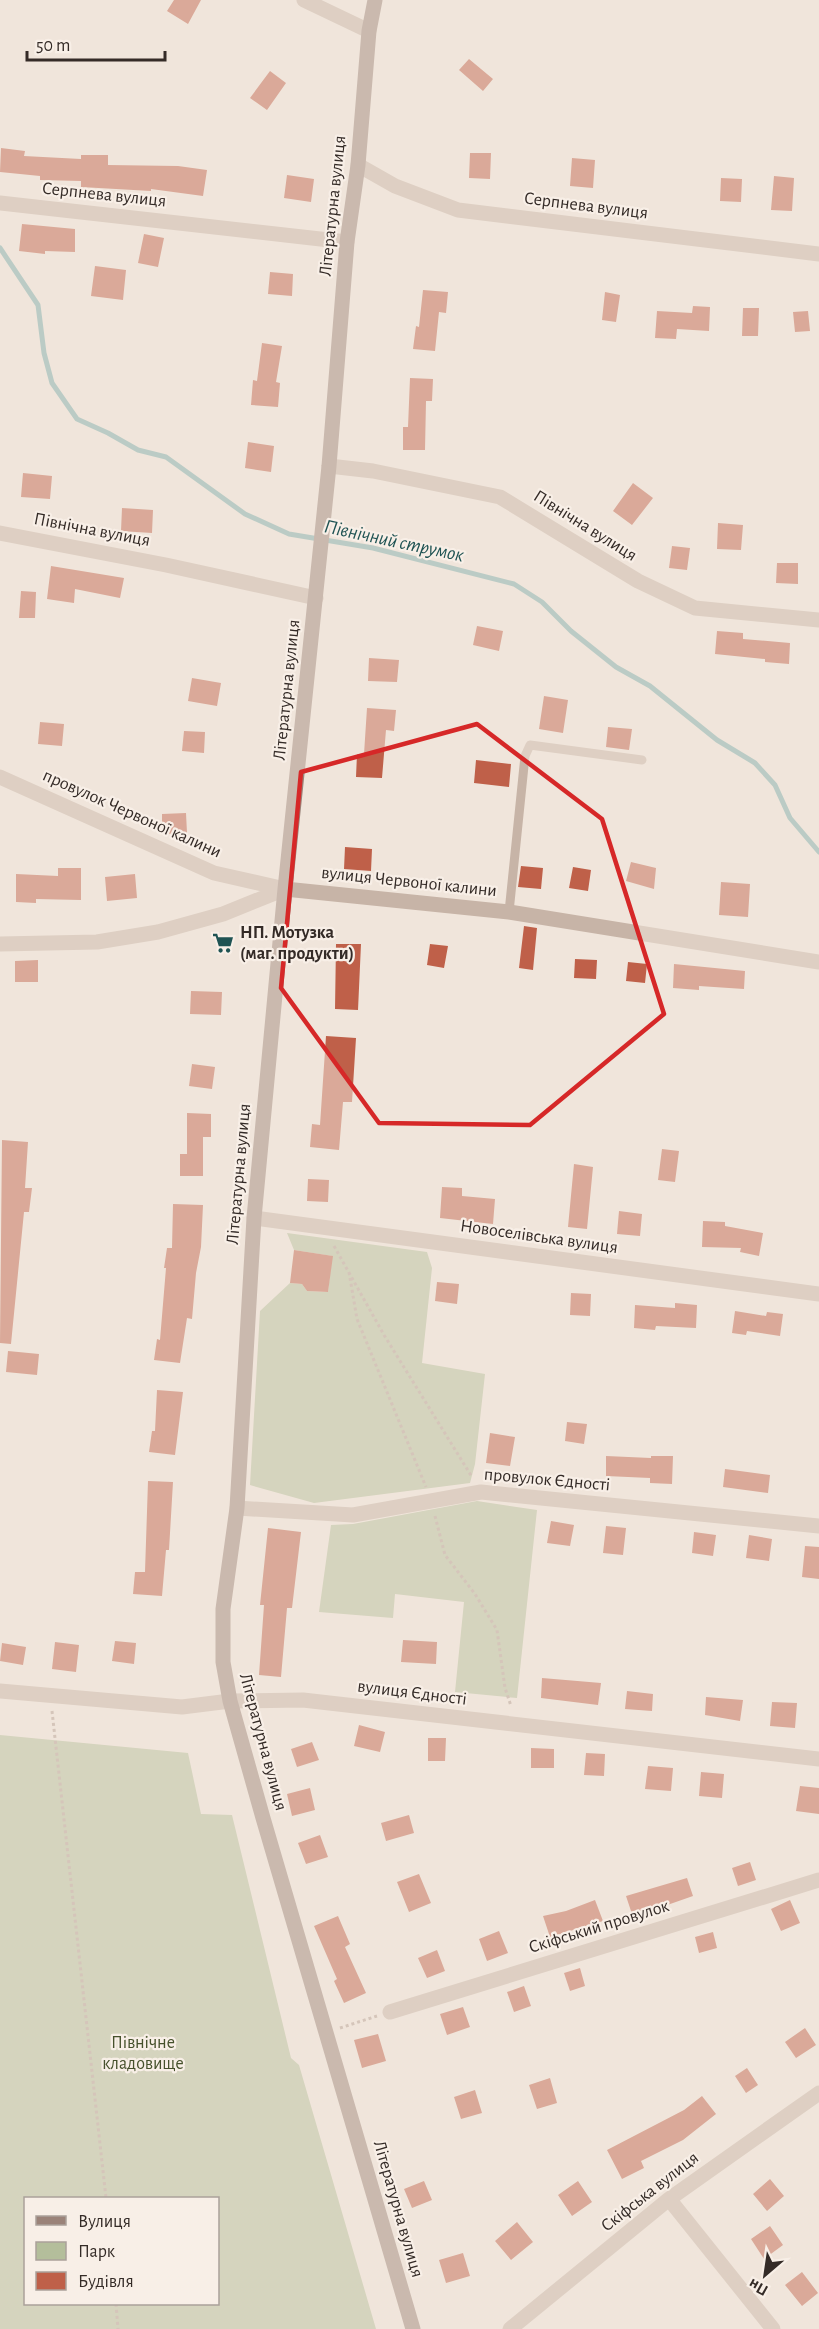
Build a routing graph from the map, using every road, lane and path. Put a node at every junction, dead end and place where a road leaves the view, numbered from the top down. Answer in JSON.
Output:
{"nodes":[{"id":1,"x":304,"y":0,"type":"edge"},
{"id":2,"x":375,"y":0,"type":"edge"},
{"id":3,"x":369,"y":31,"type":"junction"},
{"id":4,"x":358,"y":165,"type":"junction"},
{"id":5,"x":0,"y":203,"type":"edge"},
{"id":6,"x":347,"y":242,"type":"junction"},
{"id":7,"x":819,"y":254,"type":"edge"},
{"id":8,"x":329,"y":466,"type":"junction"},
{"id":9,"x":0,"y":533,"type":"edge"},
{"id":10,"x":316,"y":598,"type":"junction"},
{"id":11,"x":819,"y":620,"type":"edge"},
{"id":12,"x":642,"y":760,"type":"dead end"},
{"id":13,"x":0,"y":777,"type":"edge"},
{"id":14,"x":285,"y":889,"type":"junction"},
{"id":15,"x":509,"y":912,"type":"junction"},
{"id":16,"x":0,"y":945,"type":"edge"},
{"id":17,"x":819,"y":962,"type":"edge"},
{"id":18,"x":254,"y":1218,"type":"junction"},
{"id":19,"x":324,"y":1228,"type":"junction"},
{"id":20,"x":349,"y":1272,"type":"junction"},
{"id":21,"x":819,"y":1294,"type":"edge"},
{"id":22,"x":481,"y":1492,"type":"junction"},
{"id":23,"x":431,"y":1501,"type":"junction"},
{"id":24,"x":237,"y":1509,"type":"junction"},
{"id":25,"x":819,"y":1526,"type":"edge"},
{"id":26,"x":0,"y":1691,"type":"edge"},
{"id":27,"x":51,"y":1696,"type":"junction"},
{"id":28,"x":230,"y":1701,"type":"junction"},
{"id":29,"x":525,"y":1726,"type":"junction"},
{"id":30,"x":819,"y":1759,"type":"edge"},
{"id":31,"x":819,"y":1880,"type":"edge"},
{"id":32,"x":390,"y":2012,"type":"joint"},
{"id":33,"x":326,"y":2032,"type":"junction"},
{"id":34,"x":819,"y":2093,"type":"edge"},
{"id":35,"x":106,"y":2197,"type":"edge"},
{"id":36,"x":669,"y":2199,"type":"junction"},
{"id":37,"x":116,"y":2305,"type":"edge"},
{"id":38,"x":118,"y":2329,"type":"edge"},
{"id":39,"x":413,"y":2329,"type":"edge"},
{"id":40,"x":510,"y":2329,"type":"edge"},
{"id":41,"x":773,"y":2329,"type":"edge"}],
"edges":[{"from":1,"to":3,"type":"street"},
{"from":2,"to":3,"type":"street","name":"Літературна вулиця"},
{"from":3,"to":4,"type":"street","name":"Літературна вулиця"},
{"from":4,"to":6,"type":"street","name":"Літературна вулиця"},
{"from":4,"to":7,"type":"street","name":"Серпнева вулиця"},
{"from":5,"to":6,"type":"street","name":"Серпнева вулиця"},
{"from":6,"to":8,"type":"street","name":"Літературна вулиця"},
{"from":8,"to":10,"type":"street","name":"Літературна вулиця"},
{"from":8,"to":11,"type":"street","name":"Північна вулиця"},
{"from":9,"to":10,"type":"street","name":"Північна вулиця"},
{"from":10,"to":14,"type":"street","name":"Літературна вулиця"},
{"from":12,"to":15,"type":"lane"},
{"from":13,"to":14,"type":"street","name":"провулок Червоної калини"},
{"from":14,"to":15,"type":"street","name":"вулиця Червоної калини"},
{"from":14,"to":16,"type":"street","name":"вулиця Червоної калини"},
{"from":14,"to":18,"type":"street","name":"Літературна вулиця"},
{"from":15,"to":17,"type":"street","name":"вулиця Червоної калини"},
{"from":18,"to":19,"type":"street","name":"Новоселівська вулиця"},
{"from":18,"to":24,"type":"street","name":"Літературна вулиця"},
{"from":19,"to":20,"type":"path"},
{"from":19,"to":21,"type":"street","name":"Новоселівська вулиця"},
{"from":20,"to":22,"type":"path"},
{"from":20,"to":23,"type":"path"},
{"from":22,"to":23,"type":"street","name":"провулок Єдності"},
{"from":22,"to":25,"type":"street","name":"провулок Єдності"},
{"from":23,"to":24,"type":"street","name":"провулок Єдності"},
{"from":23,"to":29,"type":"path"},
{"from":24,"to":28,"type":"street","name":"Літературна вулиця"},
{"from":26,"to":27,"type":"street","name":"вулиця Єдності"},
{"from":27,"to":28,"type":"street","name":"вулиця Єдності"},
{"from":27,"to":35,"type":"path"},
{"from":28,"to":29,"type":"street","name":"вулиця Єдності"},
{"from":28,"to":33,"type":"street","name":"Літературна вулиця"},
{"from":29,"to":30,"type":"street","name":"вулиця Єдності"},
{"from":31,"to":32,"type":"street","name":"Скіфський провулок"},
{"from":32,"to":33,"type":"path"},
{"from":33,"to":39,"type":"street","name":"Літературна вулиця"},
{"from":34,"to":36,"type":"street","name":"Скіфська вулиця"},
{"from":36,"to":40,"type":"street","name":"Скіфська вулиця"},
{"from":36,"to":41,"type":"street"},
{"from":37,"to":38,"type":"path"}]}
